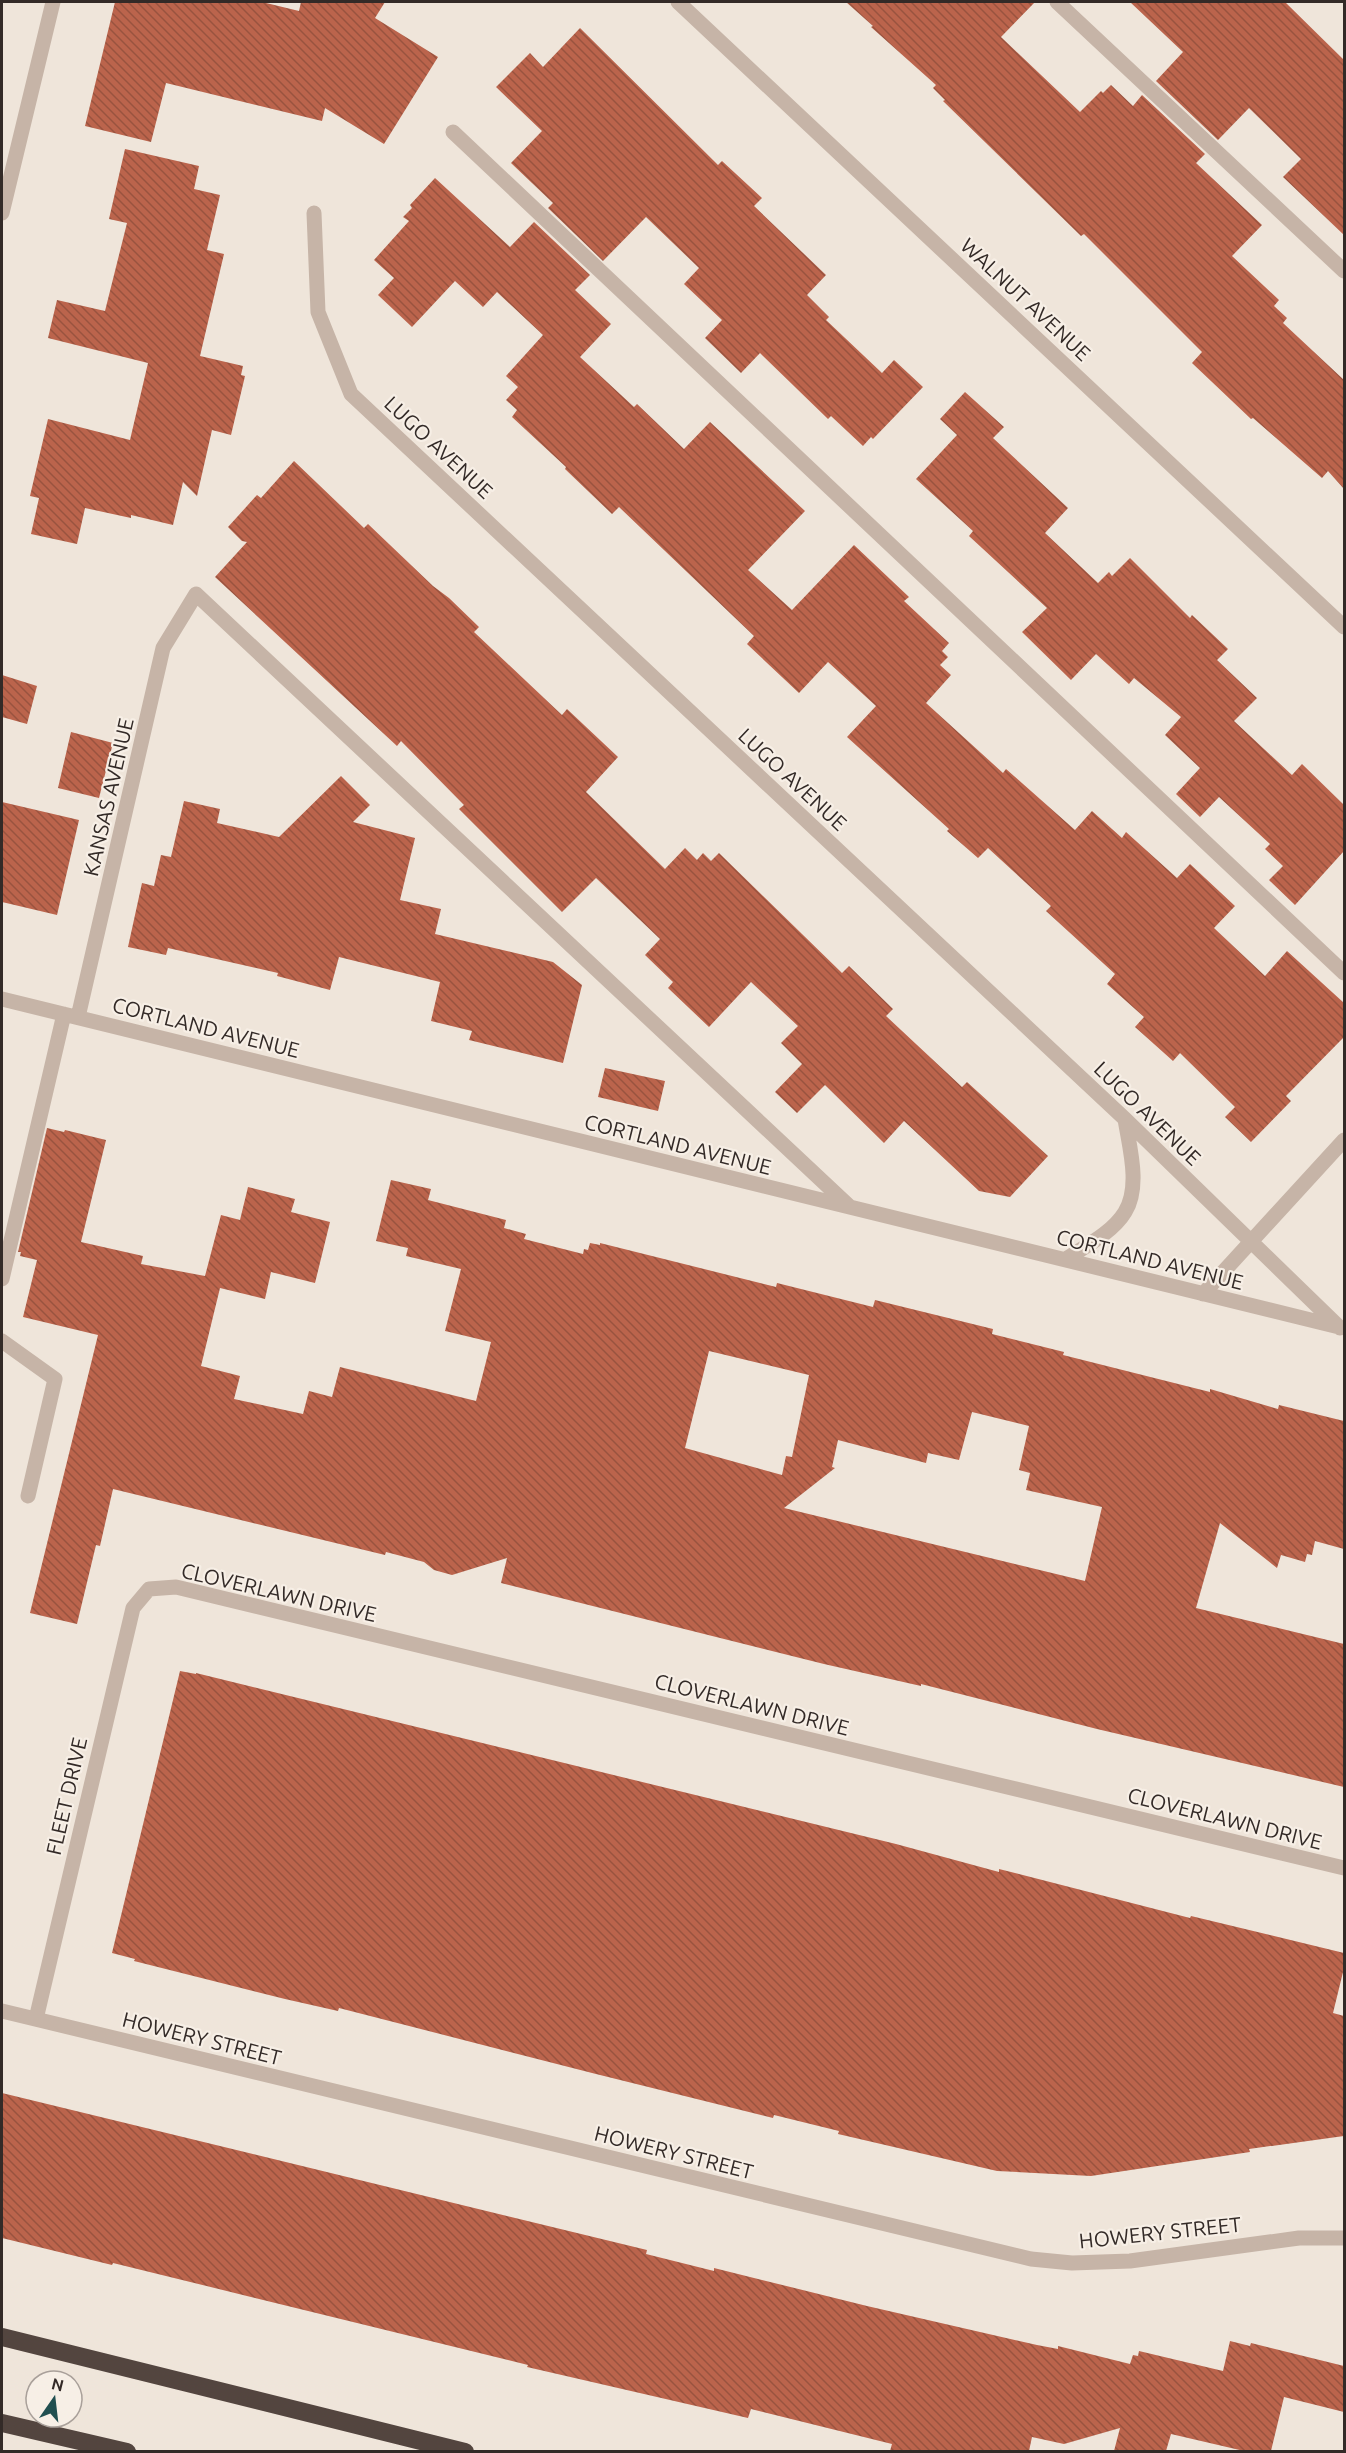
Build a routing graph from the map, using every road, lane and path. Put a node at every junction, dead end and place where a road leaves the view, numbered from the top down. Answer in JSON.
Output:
{"nodes":[{"id":1,"x":53,"y":2,"type":"edge"},
{"id":2,"x":678,"y":2,"type":"edge"},
{"id":3,"x":1057,"y":2,"type":"edge"},
{"id":4,"x":453,"y":132,"type":"dead end"},
{"id":5,"x":2,"y":213,"type":"edge"},
{"id":6,"x":314,"y":213,"type":"dead end"},
{"id":7,"x":1344,"y":272,"type":"edge"},
{"id":8,"x":1344,"y":627,"type":"edge"},
{"id":9,"x":1344,"y":973,"type":"edge"},
{"id":10,"x":2,"y":999,"type":"edge"},
{"id":11,"x":71,"y":1015,"type":"junction"},
{"id":12,"x":1125,"y":1119,"type":"junction"},
{"id":13,"x":1344,"y":1140,"type":"edge"},
{"id":14,"x":852,"y":1209,"type":"junction"},
{"id":15,"x":1250,"y":1241,"type":"junction"},
{"id":16,"x":1066,"y":1259,"type":"junction"},
{"id":17,"x":2,"y":1279,"type":"edge"},
{"id":18,"x":1203,"y":1293,"type":"junction"},
{"id":19,"x":1342,"y":1328,"type":"edge"},
{"id":20,"x":2,"y":1341,"type":"edge"},
{"id":21,"x":28,"y":1496,"type":"dead end"},
{"id":22,"x":149,"y":1589,"type":"joint"},
{"id":23,"x":1344,"y":1868,"type":"edge"},
{"id":24,"x":2,"y":2011,"type":"edge"},
{"id":25,"x":36,"y":2019,"type":"junction"},
{"id":26,"x":1344,"y":2238,"type":"edge"},
{"id":27,"x":2,"y":2337,"type":"edge"},
{"id":28,"x":2,"y":2423,"type":"edge"},
{"id":29,"x":127,"y":2451,"type":"edge"},
{"id":30,"x":465,"y":2451,"type":"edge"}],
"edges":[{"from":1,"to":5,"type":"street"},
{"from":2,"to":8,"type":"street","name":"WALNUT AVENUE"},
{"from":3,"to":7,"type":"street"},
{"from":4,"to":9,"type":"street"},
{"from":6,"to":12,"type":"street","name":"LUGO AVENUE"},
{"from":10,"to":11,"type":"street","name":"CORTLAND AVENUE"},
{"from":11,"to":14,"type":"street","name":"CORTLAND AVENUE"},
{"from":11,"to":14,"type":"street","name":"KANSAS AVENUE"},
{"from":11,"to":17,"type":"street","name":"KANSAS AVENUE"},
{"from":12,"to":15,"type":"street","name":"LUGO AVENUE"},
{"from":12,"to":16,"type":"street"},
{"from":13,"to":15,"type":"street"},
{"from":14,"to":16,"type":"street","name":"CORTLAND AVENUE"},
{"from":15,"to":18,"type":"street"},
{"from":15,"to":19,"type":"street","name":"LUGO AVENUE"},
{"from":16,"to":18,"type":"street","name":"CORTLAND AVENUE"},
{"from":18,"to":19,"type":"street","name":"CORTLAND AVENUE"},
{"from":20,"to":21,"type":"street"},
{"from":22,"to":23,"type":"street","name":"CLOVERLAWN DRIVE"},
{"from":22,"to":25,"type":"street","name":"FLEET DRIVE"},
{"from":24,"to":25,"type":"street","name":"HOWERY STREET"},
{"from":25,"to":26,"type":"street","name":"HOWERY STREET"},
{"from":27,"to":30,"type":"highway"},
{"from":28,"to":29,"type":"highway"}]}
